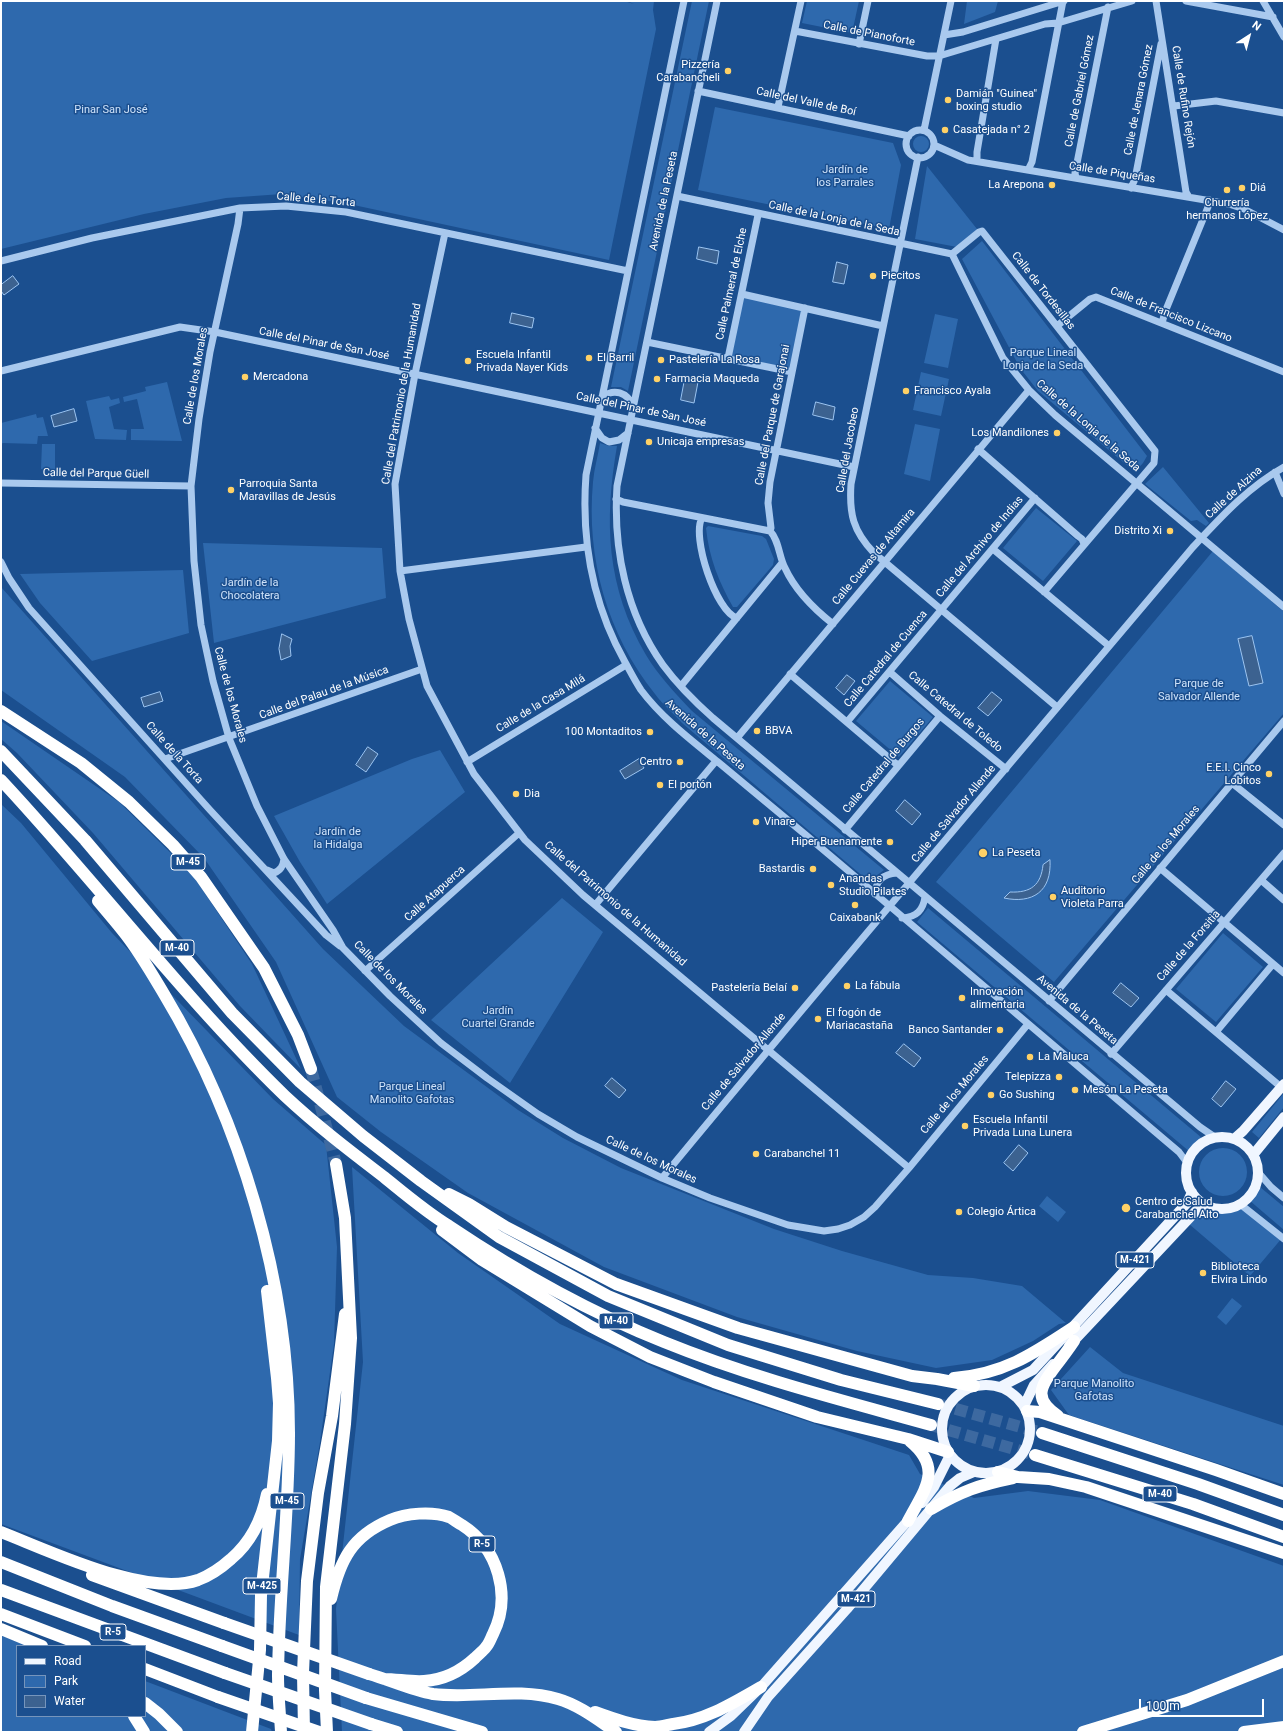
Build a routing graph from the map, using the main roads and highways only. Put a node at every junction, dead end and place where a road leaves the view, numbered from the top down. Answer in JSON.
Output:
{"nodes":[{"id":1,"x":1,"y":711,"type":"edge"},
{"id":2,"x":1,"y":751,"type":"edge"},
{"id":3,"x":1,"y":780,"type":"edge"},
{"id":4,"x":38,"y":820,"type":"junction"},
{"id":5,"x":311,"y":1069,"type":"tunnel mouth"},
{"id":6,"x":1282,"y":1086,"type":"edge"},
{"id":7,"x":1284,"y":1117,"type":"edge"},
{"id":8,"x":1234,"y":1139,"type":"junction"},
{"id":9,"x":337,"y":1141,"type":"junction"},
{"id":10,"x":1253,"y":1155,"type":"junction"},
{"id":11,"x":336,"y":1164,"type":"tunnel mouth"},
{"id":12,"x":421,"y":1181,"type":"junction"},
{"id":13,"x":248,"y":1183,"type":"junction"},
{"id":14,"x":1192,"y":1192,"type":"junction"},
{"id":15,"x":1206,"y":1204,"type":"junction"},
{"id":16,"x":349,"y":1279,"type":"junction"},
{"id":17,"x":1074,"y":1327,"type":"junction"},
{"id":18,"x":1074,"y":1341,"type":"junction"},
{"id":19,"x":277,"y":1378,"type":"junction"},
{"id":20,"x":937,"y":1379,"type":"junction"},
{"id":21,"x":974,"y":1386,"type":"junction"},
{"id":22,"x":1000,"y":1387,"type":"junction"},
{"id":23,"x":938,"y":1404,"type":"tunnel mouth"},
{"id":24,"x":1025,"y":1409,"type":"junction"},
{"id":25,"x":1065,"y":1421,"type":"junction"},
{"id":26,"x":930,"y":1425,"type":"tunnel mouth"},
{"id":27,"x":1042,"y":1433,"type":"tunnel mouth"},
{"id":28,"x":908,"y":1439,"type":"junction"},
{"id":29,"x":949,"y":1453,"type":"junction"},
{"id":30,"x":1035,"y":1455,"type":"tunnel mouth"},
{"id":31,"x":974,"y":1472,"type":"junction"},
{"id":32,"x":998,"y":1472,"type":"junction"},
{"id":33,"x":1018,"y":1477,"type":"junction"},
{"id":34,"x":1284,"y":1494,"type":"edge"},
{"id":35,"x":931,"y":1509,"type":"junction"},
{"id":36,"x":1284,"y":1515,"type":"edge"},
{"id":37,"x":908,"y":1521,"type":"junction"},
{"id":38,"x":1,"y":1532,"type":"edge"},
{"id":39,"x":1284,"y":1537,"type":"edge"},
{"id":40,"x":1,"y":1539,"type":"edge"},
{"id":41,"x":1284,"y":1553,"type":"edge"},
{"id":42,"x":1,"y":1562,"type":"edge"},
{"id":43,"x":1,"y":1590,"type":"edge"},
{"id":44,"x":1,"y":1614,"type":"edge"},
{"id":45,"x":327,"y":1616,"type":"junction"},
{"id":46,"x":1,"y":1629,"type":"edge"},
{"id":47,"x":1,"y":1635,"type":"edge"},
{"id":48,"x":25,"y":1645,"type":"edge"},
{"id":49,"x":40,"y":1645,"type":"edge"},
{"id":50,"x":82,"y":1645,"type":"edge"},
{"id":51,"x":1284,"y":1661,"type":"edge"},
{"id":52,"x":146,"y":1669,"type":"edge"},
{"id":53,"x":384,"y":1678,"type":"junction"},
{"id":54,"x":761,"y":1687,"type":"junction"},
{"id":55,"x":560,"y":1700,"type":"junction"},
{"id":56,"x":146,"y":1705,"type":"edge"},
{"id":57,"x":135,"y":1717,"type":"edge"},
{"id":58,"x":1284,"y":1726,"type":"edge"},
{"id":59,"x":144,"y":1732,"type":"edge"},
{"id":60,"x":177,"y":1732,"type":"edge"},
{"id":61,"x":252,"y":1732,"type":"edge"},
{"id":62,"x":281,"y":1732,"type":"edge"},
{"id":63,"x":304,"y":1732,"type":"edge"},
{"id":64,"x":319,"y":1732,"type":"edge"},
{"id":65,"x":327,"y":1732,"type":"edge"},
{"id":66,"x":397,"y":1732,"type":"edge"},
{"id":67,"x":482,"y":1732,"type":"edge"},
{"id":68,"x":616,"y":1732,"type":"edge"},
{"id":69,"x":709,"y":1732,"type":"edge"},
{"id":70,"x":744,"y":1732,"type":"edge"},
{"id":71,"x":1083,"y":1732,"type":"edge"},
{"id":72,"x":1244,"y":1732,"type":"edge"}],
"edges":[{"from":1,"to":5,"type":"highway","number":"M-45"},
{"from":2,"to":12,"type":"highway","number":"M-40"},
{"from":3,"to":4,"type":"highway","number":"M-40"},
{"from":4,"to":9,"type":"highway","number":"M-40"},
{"from":4,"to":13,"type":"highway","number":"M-45"},
{"from":6,"to":8,"type":"main road"},
{"from":7,"to":10,"type":"main road"},
{"from":8,"to":10,"type":"main road"},
{"from":8,"to":14,"type":"main road"},
{"from":9,"to":26,"type":"highway","number":"M-40"},
{"from":9,"to":28,"type":"highway"},
{"from":10,"to":15,"type":"main road"},
{"from":11,"to":16,"type":"highway","number":"M-45"},
{"from":12,"to":20,"type":"highway"},
{"from":12,"to":23,"type":"highway","number":"M-40"},
{"from":13,"to":19,"type":"highway"},
{"from":13,"to":62,"type":"highway","number":"M-45"},
{"from":14,"to":15,"type":"main road"},
{"from":14,"to":17,"type":"main road","number":"M-421"},
{"from":15,"to":18,"type":"main road","number":"M-421"},
{"from":16,"to":45,"type":"highway","number":"M-45"},
{"from":16,"to":63,"type":"highway","number":"M-45"},
{"from":17,"to":20,"type":"highway"},
{"from":17,"to":22,"type":"main road","number":"M-421"},
{"from":18,"to":24,"type":"main road","number":"M-421"},
{"from":18,"to":25,"type":"highway"},
{"from":19,"to":38,"type":"highway"},
{"from":19,"to":61,"type":"highway","number":"M-425"},
{"from":20,"to":21,"type":"highway"},
{"from":21,"to":22,"type":"main road"},
{"from":21,"to":29,"type":"main road"},
{"from":22,"to":24,"type":"main road"},
{"from":24,"to":25,"type":"highway"},
{"from":24,"to":32,"type":"main road","number":"M-421"},
{"from":25,"to":34,"type":"highway"},
{"from":27,"to":36,"type":"highway","number":"M-40"},
{"from":28,"to":29,"type":"highway"},
{"from":28,"to":37,"type":"highway"},
{"from":29,"to":31,"type":"main road","number":"M-421"},
{"from":29,"to":37,"type":"main road","number":"M-421"},
{"from":30,"to":39,"type":"highway","number":"M-40"},
{"from":31,"to":32,"type":"main road","number":"M-421"},
{"from":31,"to":35,"type":"main road","number":"M-421"},
{"from":32,"to":33,"type":"highway"},
{"from":33,"to":35,"type":"highway"},
{"from":33,"to":41,"type":"highway"},
{"from":35,"to":70,"type":"main road","number":"M-421"},
{"from":37,"to":54,"type":"main road","number":"M-421"},
{"from":40,"to":53,"type":"highway","number":"R-5","bridge":true},
{"from":42,"to":67,"type":"highway","number":"R-5","bridge":true},
{"from":43,"to":66,"type":"highway","number":"R-5","bridge":true},
{"from":44,"to":50,"type":"highway"},
{"from":45,"to":53,"type":"highway","number":"R-5"},
{"from":45,"to":65,"type":"highway","number":"M-45"},
{"from":46,"to":49,"type":"highway"},
{"from":47,"to":48,"type":"highway"},
{"from":51,"to":71,"type":"highway"},
{"from":52,"to":64,"type":"highway","bridge":true},
{"from":53,"to":55,"type":"highway","number":"R-5"},
{"from":54,"to":55,"type":"highway","number":"R-5"},
{"from":54,"to":69,"type":"main road","number":"M-421"},
{"from":55,"to":68,"type":"highway","number":"R-5"},
{"from":56,"to":60,"type":"highway"},
{"from":57,"to":59,"type":"highway"},
{"from":58,"to":72,"type":"highway"}]}
